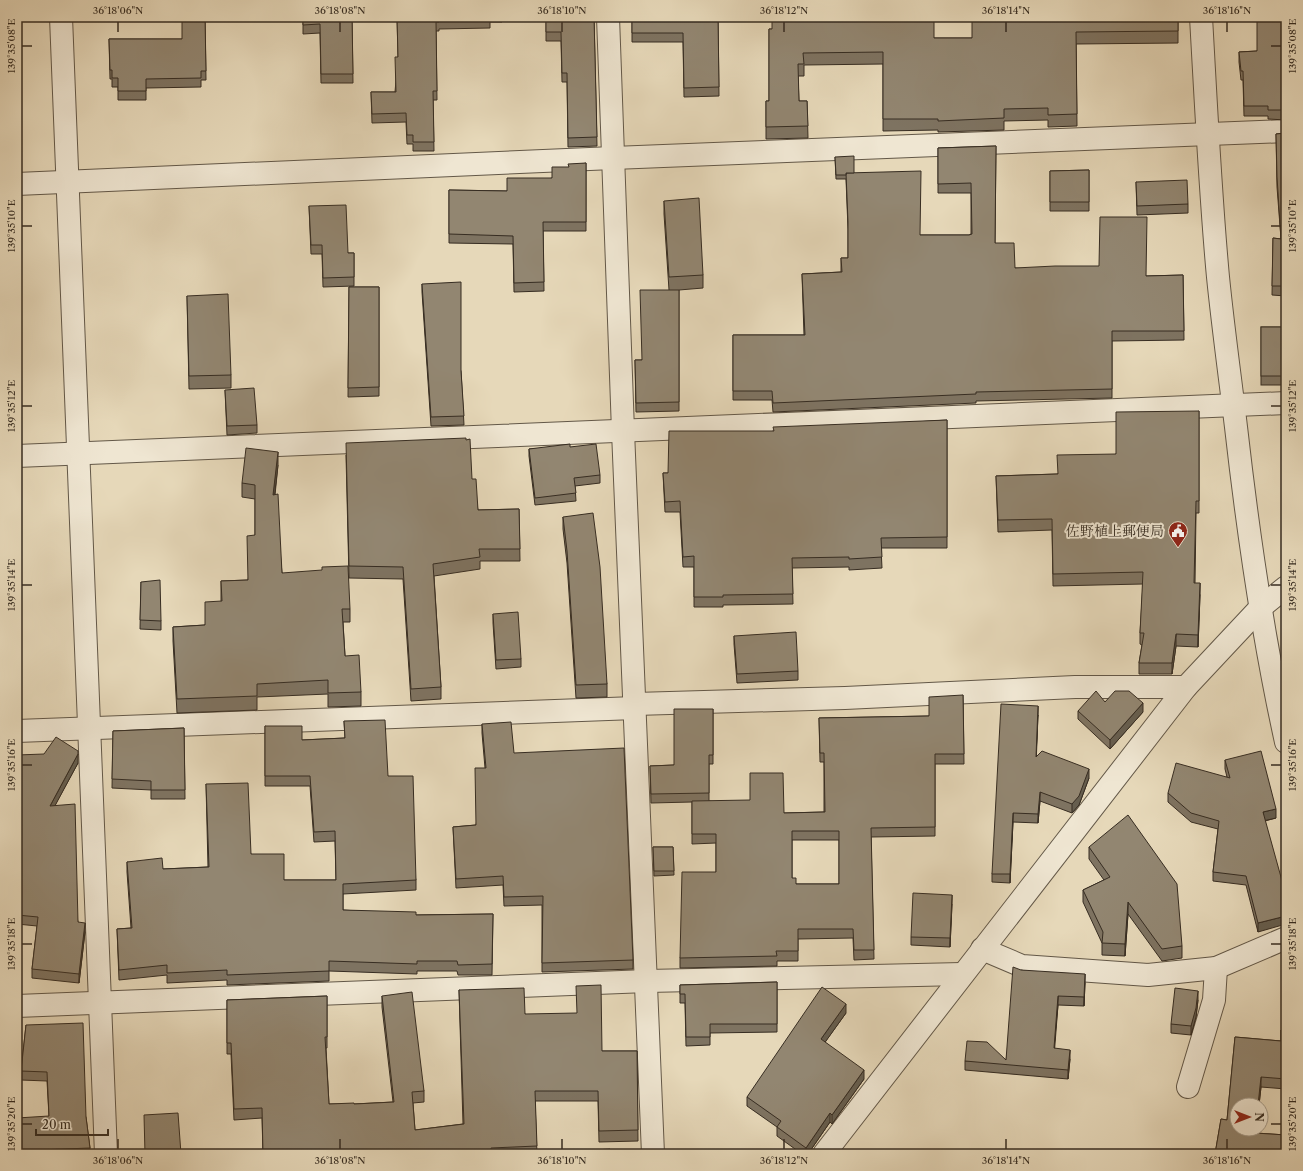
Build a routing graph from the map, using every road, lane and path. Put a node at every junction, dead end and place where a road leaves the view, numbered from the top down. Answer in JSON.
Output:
{"nodes":[{"id":1,"x":61,"y":17,"type":"edge"},
{"id":2,"x":608,"y":17,"type":"edge"},
{"id":3,"x":1201,"y":17,"type":"edge"},
{"id":4,"x":1286,"y":131,"type":"edge"},
{"id":5,"x":1207,"y":135,"type":"junction"},
{"id":6,"x":613,"y":158,"type":"junction"},
{"id":7,"x":67,"y":182,"type":"junction"},
{"id":8,"x":17,"y":184,"type":"edge"},
{"id":9,"x":1286,"y":403,"type":"edge"},
{"id":10,"x":1233,"y":404,"type":"junction"},
{"id":11,"x":623,"y":432,"type":"junction"},
{"id":12,"x":78,"y":453,"type":"junction"},
{"id":13,"x":17,"y":456,"type":"edge"},
{"id":14,"x":1286,"y":588,"type":"edge"},
{"id":15,"x":1260,"y":608,"type":"junction"},
{"id":16,"x":1186,"y":687,"type":"junction"},
{"id":17,"x":635,"y":706,"type":"junction"},
{"id":18,"x":90,"y":728,"type":"junction"},
{"id":19,"x":17,"y":731,"type":"edge"},
{"id":20,"x":1286,"y":742,"type":"edge"},
{"id":21,"x":1286,"y":938,"type":"edge"},
{"id":22,"x":982,"y":949,"type":"junction"},
{"id":23,"x":1216,"y":968,"type":"junction"},
{"id":24,"x":962,"y":974,"type":"junction"},
{"id":25,"x":647,"y":981,"type":"junction"},
{"id":26,"x":100,"y":1003,"type":"junction"},
{"id":27,"x":17,"y":1006,"type":"edge"},
{"id":28,"x":1188,"y":1087,"type":"dead end"},
{"id":29,"x":106,"y":1154,"type":"edge"},
{"id":30,"x":653,"y":1154,"type":"edge"},
{"id":31,"x":824,"y":1154,"type":"edge"}],
"edges":[{"from":1,"to":7,"type":"street"},
{"from":2,"to":6,"type":"street"},
{"from":3,"to":5,"type":"street"},
{"from":4,"to":5,"type":"street"},
{"from":5,"to":6,"type":"street"},
{"from":5,"to":10,"type":"street"},
{"from":6,"to":7,"type":"street"},
{"from":6,"to":11,"type":"street"},
{"from":7,"to":8,"type":"street"},
{"from":7,"to":12,"type":"street"},
{"from":9,"to":10,"type":"street"},
{"from":10,"to":11,"type":"street"},
{"from":10,"to":15,"type":"street"},
{"from":11,"to":12,"type":"street"},
{"from":11,"to":17,"type":"street"},
{"from":12,"to":13,"type":"street"},
{"from":12,"to":18,"type":"street"},
{"from":14,"to":15,"type":"street"},
{"from":15,"to":16,"type":"street"},
{"from":15,"to":20,"type":"street"},
{"from":16,"to":17,"type":"street"},
{"from":16,"to":22,"type":"street"},
{"from":17,"to":18,"type":"street"},
{"from":17,"to":25,"type":"street"},
{"from":18,"to":19,"type":"street"},
{"from":18,"to":26,"type":"street"},
{"from":21,"to":23,"type":"street"},
{"from":22,"to":23,"type":"street"},
{"from":22,"to":24,"type":"street"},
{"from":23,"to":28,"type":"street"},
{"from":24,"to":25,"type":"street"},
{"from":24,"to":31,"type":"street"},
{"from":25,"to":26,"type":"street"},
{"from":25,"to":30,"type":"street"},
{"from":26,"to":27,"type":"street"},
{"from":26,"to":29,"type":"street"}]}
